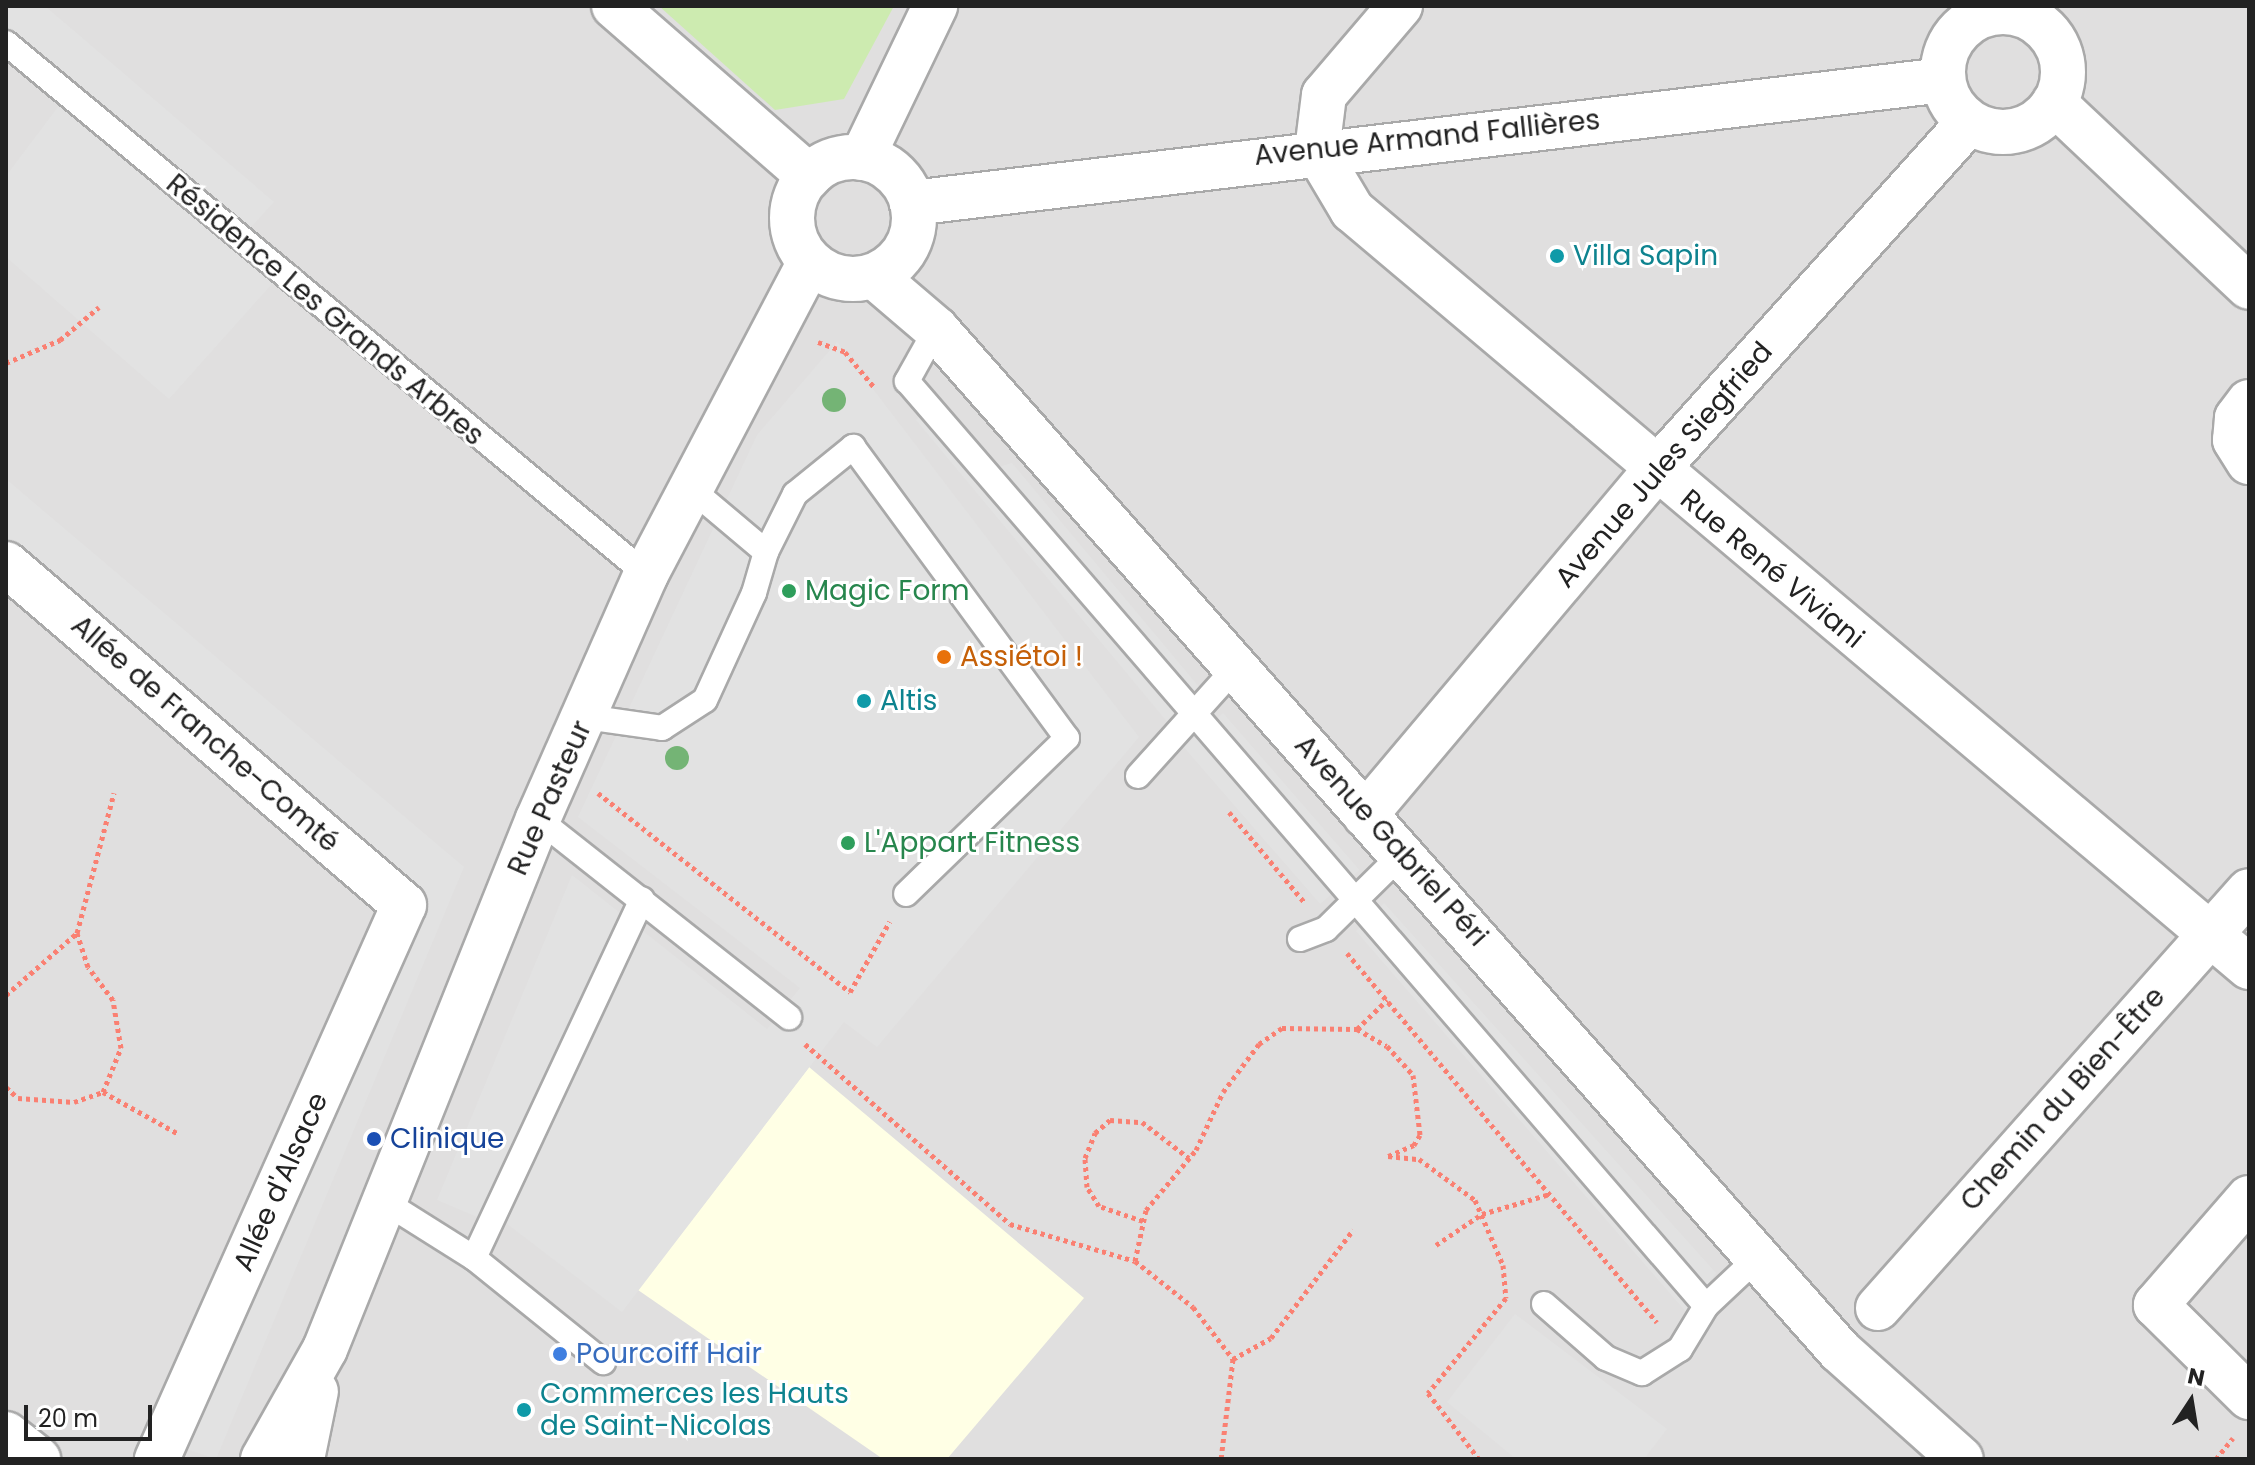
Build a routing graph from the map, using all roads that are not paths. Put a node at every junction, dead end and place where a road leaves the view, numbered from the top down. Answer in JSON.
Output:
{"nodes":[{"id":1,"x":614,"y":6,"type":"edge"},
{"id":2,"x":935,"y":6,"type":"edge"},
{"id":3,"x":1400,"y":6,"type":"edge"},
{"id":4,"x":2051,"y":16,"type":"edge"},
{"id":5,"x":6,"y":43,"type":"edge"},
{"id":6,"x":1943,"y":80,"type":"junction"},
{"id":7,"x":2054,"y":103,"type":"junction"},
{"id":8,"x":1969,"y":122,"type":"junction"},
{"id":9,"x":1317,"y":151,"type":"junction"},
{"id":10,"x":862,"y":158,"type":"junction"},
{"id":11,"x":809,"y":176,"type":"junction"},
{"id":12,"x":912,"y":203,"type":"junction"},
{"id":13,"x":810,"y":262,"type":"junction"},
{"id":14,"x":874,"y":276,"type":"junction"},
{"id":15,"x":2249,"y":287,"type":"edge"},
{"id":16,"x":936,"y":329,"type":"junction"},
{"id":17,"x":2249,"y":402,"type":"edge"},
{"id":18,"x":2249,"y":462,"type":"edge"},
{"id":19,"x":1655,"y":471,"type":"junction"},
{"id":20,"x":690,"y":488,"type":"junction"},
{"id":21,"x":766,"y":552,"type":"junction"},
{"id":22,"x":6,"y":564,"type":"edge"},
{"id":23,"x":646,"y":574,"type":"junction"},
{"id":24,"x":1238,"y":665,"type":"junction"},
{"id":25,"x":1196,"y":712,"type":"junction"},
{"id":26,"x":586,"y":717,"type":"junction"},
{"id":27,"x":1138,"y":776,"type":"dead end"},
{"id":28,"x":1365,"y":815,"type":"junction"},
{"id":29,"x":538,"y":819,"type":"junction"},
{"id":30,"x":1401,"y":855,"type":"junction"},
{"id":31,"x":2249,"y":891,"type":"edge"},
{"id":32,"x":906,"y":894,"type":"road end"},
{"id":33,"x":642,"y":899,"type":"junction"},
{"id":34,"x":1356,"y":899,"type":"junction"},
{"id":35,"x":404,"y":905,"type":"joint"},
{"id":36,"x":2209,"y":935,"type":"junction"},
{"id":37,"x":1300,"y":939,"type":"dead end"},
{"id":38,"x":2249,"y":967,"type":"edge"},
{"id":39,"x":789,"y":1017,"type":"dead end"},
{"id":40,"x":2249,"y":1198,"type":"edge"},
{"id":41,"x":385,"y":1202,"type":"junction"},
{"id":42,"x":474,"y":1258,"type":"junction"},
{"id":43,"x":1756,"y":1259,"type":"junction"},
{"id":44,"x":1544,"y":1304,"type":"dead end"},
{"id":45,"x":1706,"y":1306,"type":"junction"},
{"id":46,"x":1878,"y":1308,"type":"dead end"},
{"id":47,"x":325,"y":1349,"type":"junction"},
{"id":48,"x":603,"y":1362,"type":"dead end"},
{"id":49,"x":2249,"y":1397,"type":"edge"},
{"id":50,"x":1905,"y":1409,"type":"junction"},
{"id":51,"x":6,"y":1434,"type":"edge"},
{"id":52,"x":38,"y":1459,"type":"edge"},
{"id":53,"x":157,"y":1459,"type":"edge"},
{"id":54,"x":263,"y":1459,"type":"edge"},
{"id":55,"x":302,"y":1459,"type":"edge"},
{"id":56,"x":1928,"y":1459,"type":"edge"},
{"id":57,"x":1961,"y":1459,"type":"edge"}],
"edges":[{"from":1,"to":11,"type":"street"},
{"from":2,"to":10,"type":"street"},
{"from":3,"to":9,"type":"street"},
{"from":4,"to":6,"type":"street"},
{"from":4,"to":7,"type":"street"},
{"from":5,"to":23,"type":"lane","name":"Résidence Les Grands Arbres"},
{"from":6,"to":8,"type":"street"},
{"from":6,"to":9,"type":"street","name":"Avenue Armand Fallières"},
{"from":7,"to":8,"type":"street"},
{"from":7,"to":15,"type":"street"},
{"from":8,"to":19,"type":"street","name":"Avenue Jules Siegfried"},
{"from":9,"to":12,"type":"street","name":"Avenue Armand Fallières"},
{"from":9,"to":19,"type":"street","name":"Rue René Viviani"},
{"from":10,"to":11,"type":"street"},
{"from":10,"to":12,"type":"street"},
{"from":11,"to":13,"type":"street"},
{"from":12,"to":14,"type":"street"},
{"from":13,"to":14,"type":"street"},
{"from":13,"to":20,"type":"street","name":"Rue Pasteur"},
{"from":14,"to":16,"type":"street","name":"Avenue Gabriel Péri"},
{"from":16,"to":24,"type":"street","name":"Avenue Gabriel Péri"},
{"from":16,"to":25,"type":"lane"},
{"from":17,"to":18,"type":"street"},
{"from":19,"to":28,"type":"street","name":"Avenue Jules Siegfried"},
{"from":19,"to":36,"type":"street","name":"Rue René Viviani"},
{"from":20,"to":21,"type":"lane"},
{"from":20,"to":23,"type":"street","name":"Rue Pasteur"},
{"from":21,"to":26,"type":"lane"},
{"from":21,"to":32,"type":"lane"},
{"from":22,"to":35,"type":"street","name":"Allée de Franche-Comté"},
{"from":23,"to":26,"type":"street","name":"Rue Pasteur"},
{"from":24,"to":25,"type":"lane"},
{"from":24,"to":28,"type":"street","name":"Avenue Gabriel Péri"},
{"from":25,"to":27,"type":"lane"},
{"from":25,"to":34,"type":"lane"},
{"from":26,"to":29,"type":"street","name":"Rue Pasteur"},
{"from":28,"to":30,"type":"street","name":"Avenue Gabriel Péri"},
{"from":29,"to":33,"type":"lane"},
{"from":29,"to":41,"type":"street","name":"Rue Pasteur"},
{"from":30,"to":34,"type":"lane"},
{"from":30,"to":43,"type":"street","name":"Avenue Gabriel Péri"},
{"from":31,"to":36,"type":"street","name":"Chemin du Bien-Être"},
{"from":33,"to":39,"type":"lane"},
{"from":33,"to":42,"type":"lane"},
{"from":34,"to":37,"type":"lane"},
{"from":34,"to":45,"type":"lane"},
{"from":35,"to":53,"type":"street","name":"Allée d'Alsace"},
{"from":36,"to":38,"type":"street","name":"Rue René Viviani"},
{"from":36,"to":46,"type":"street","name":"Chemin du Bien-Être"},
{"from":40,"to":49,"type":"street"},
{"from":41,"to":42,"type":"lane"},
{"from":41,"to":47,"type":"street","name":"Rue Pasteur"},
{"from":42,"to":48,"type":"lane"},
{"from":43,"to":45,"type":"lane"},
{"from":43,"to":50,"type":"street","name":"Avenue Gabriel Péri"},
{"from":44,"to":45,"type":"lane"},
{"from":47,"to":54,"type":"street","name":"Rue Pasteur"},
{"from":47,"to":55,"type":"street","name":"Rue Pasteur"},
{"from":50,"to":56,"type":"street","name":"Avenue Gabriel Péri"},
{"from":50,"to":57,"type":"street","name":"Avenue Gabriel Péri"},
{"from":51,"to":52,"type":"street"}]}
